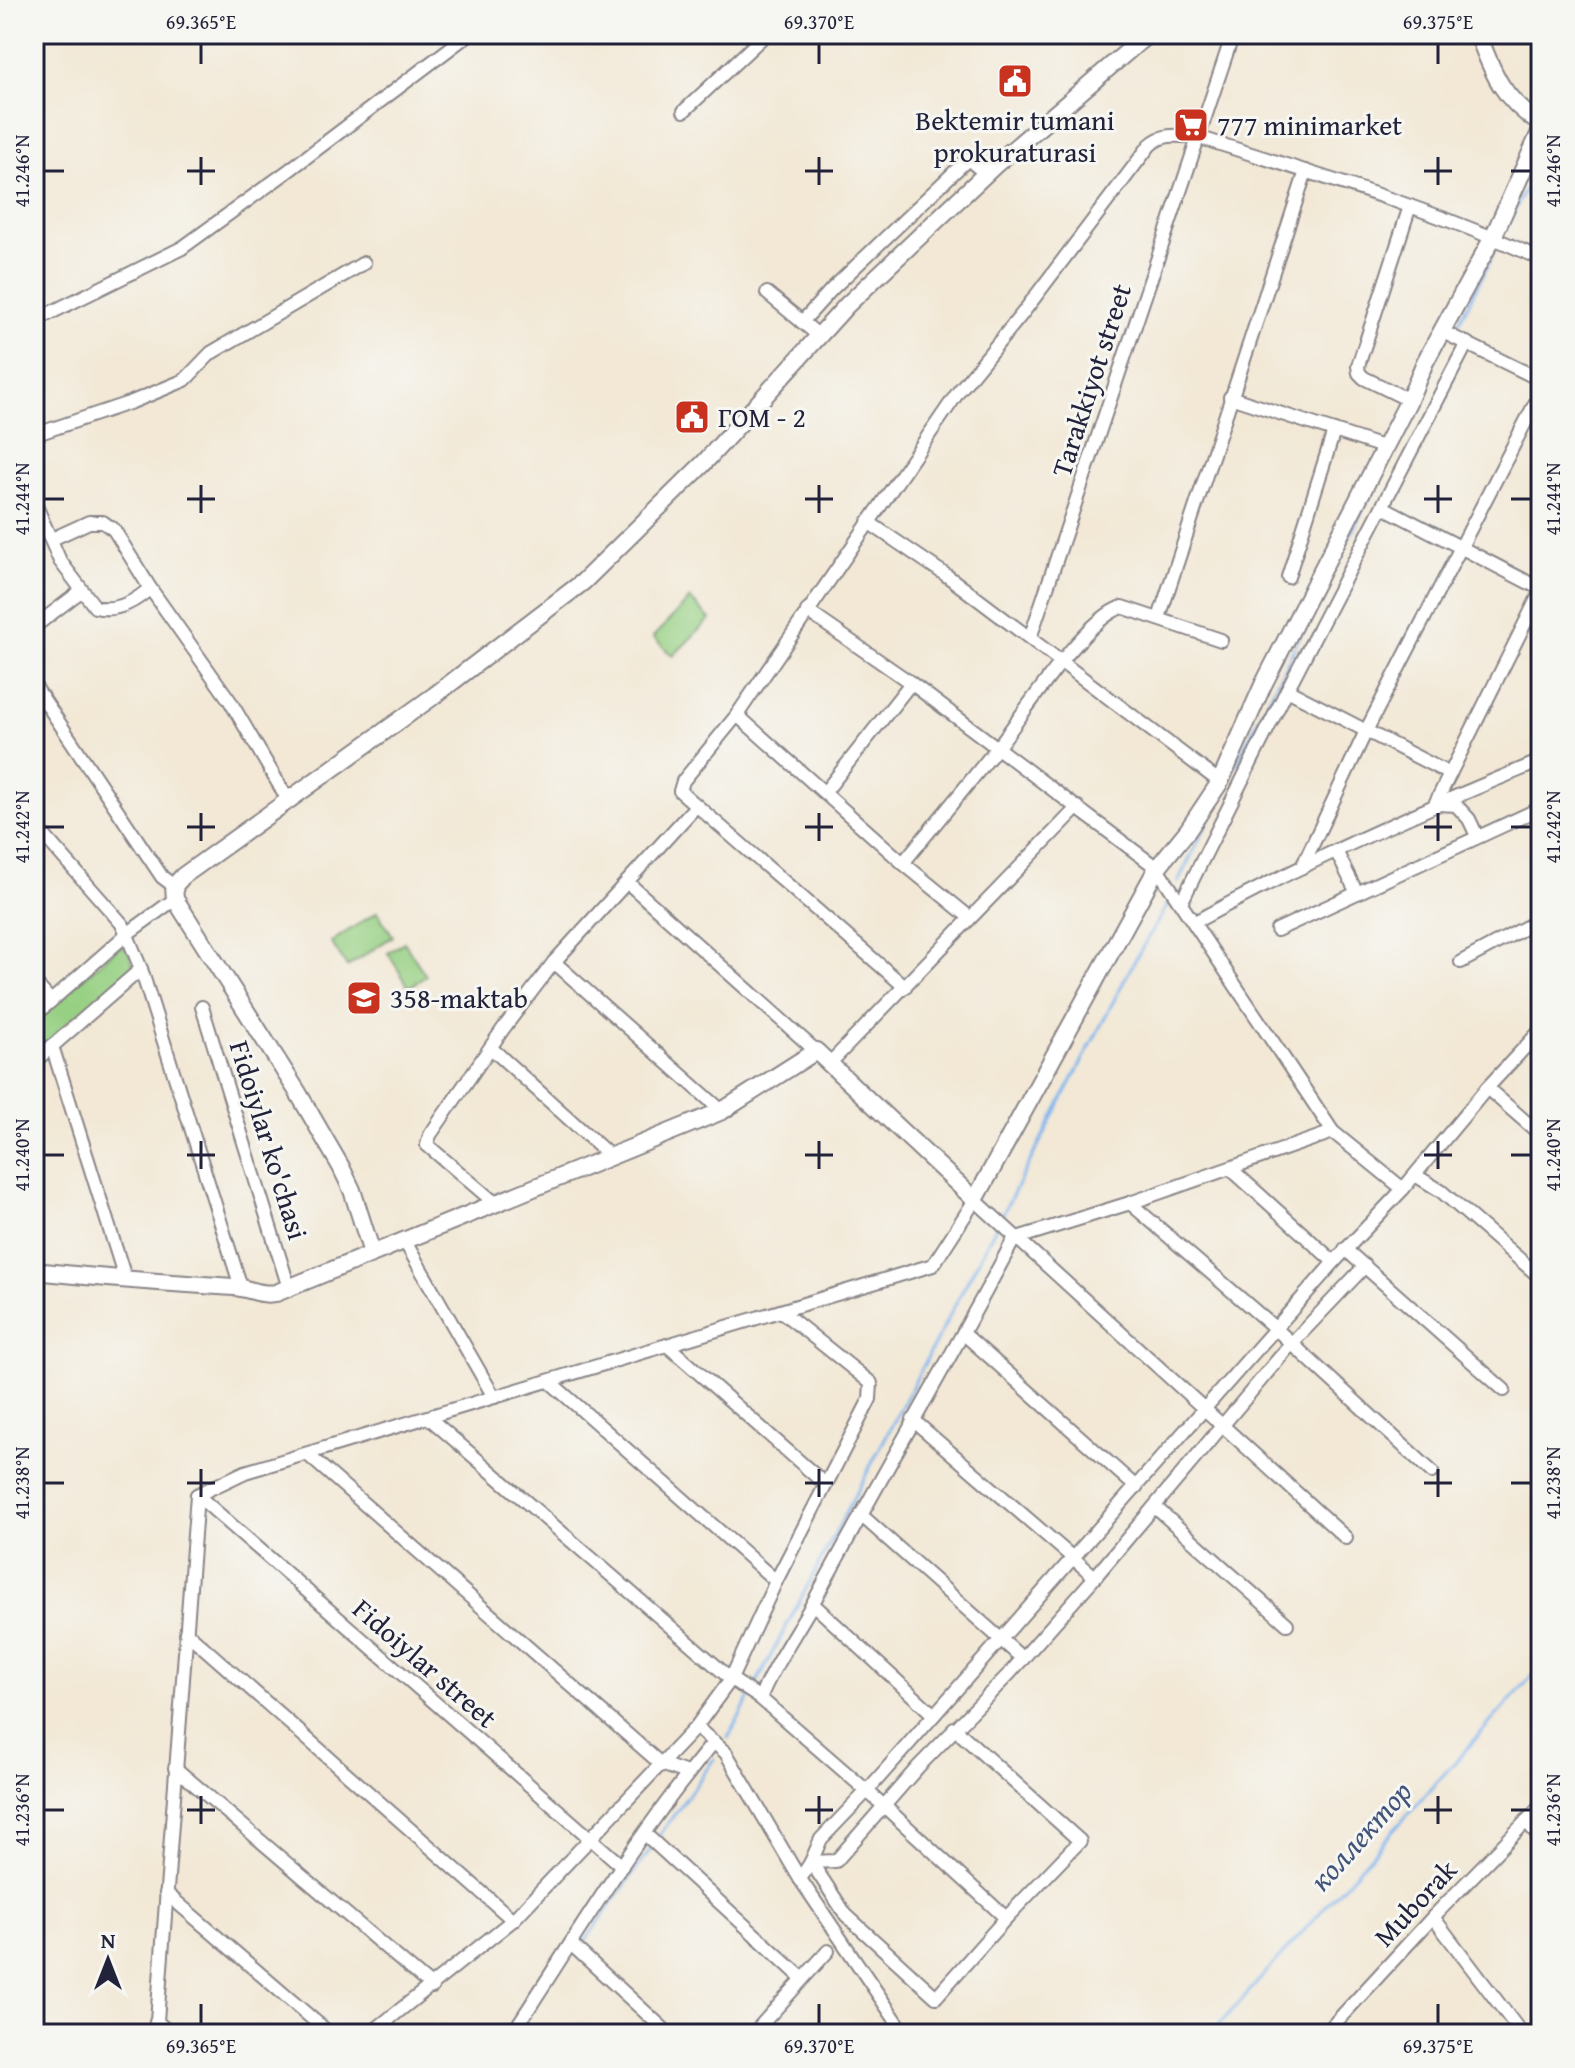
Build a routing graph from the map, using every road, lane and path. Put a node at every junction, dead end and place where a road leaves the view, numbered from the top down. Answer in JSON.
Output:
{"nodes":[{"id":1,"x":469,"y":34,"type":"edge"},
{"id":2,"x":766,"y":34,"type":"edge"},
{"id":3,"x":1148,"y":34,"type":"edge"},
{"id":4,"x":1233,"y":34,"type":"edge"},
{"id":5,"x":1478,"y":34,"type":"edge"},
{"id":6,"x":684,"y":111,"type":"dead end"},
{"id":7,"x":1541,"y":127,"type":"edge"},
{"id":8,"x":1198,"y":137,"type":"junction"},
{"id":9,"x":1306,"y":171,"type":"junction"},
{"id":10,"x":986,"y":174,"type":"junction"},
{"id":11,"x":1410,"y":206,"type":"junction"},
{"id":12,"x":1500,"y":240,"type":"junction"},
{"id":13,"x":1541,"y":259,"type":"edge"},
{"id":14,"x":364,"y":263,"type":"dead end"},
{"id":15,"x":767,"y":293,"type":"dead end"},
{"id":16,"x":34,"y":321,"type":"edge"},
{"id":17,"x":802,"y":322,"type":"junction"},
{"id":18,"x":1443,"y":332,"type":"junction"},
{"id":19,"x":818,"y":335,"type":"junction"},
{"id":20,"x":1467,"y":343,"type":"junction"},
{"id":21,"x":1541,"y":380,"type":"edge"},
{"id":22,"x":1541,"y":392,"type":"edge"},
{"id":23,"x":1230,"y":397,"type":"junction"},
{"id":24,"x":1409,"y":400,"type":"junction"},
{"id":25,"x":1334,"y":431,"type":"junction"},
{"id":26,"x":34,"y":435,"type":"edge"},
{"id":27,"x":1383,"y":447,"type":"junction"},
{"id":28,"x":34,"y":501,"type":"edge"},
{"id":29,"x":1383,"y":507,"type":"junction"},
{"id":30,"x":868,"y":522,"type":"junction"},
{"id":31,"x":52,"y":539,"type":"junction"},
{"id":32,"x":1462,"y":548,"type":"junction"},
{"id":33,"x":1288,"y":577,"type":"dead end"},
{"id":34,"x":150,"y":588,"type":"junction"},
{"id":35,"x":1541,"y":590,"type":"edge"},
{"id":36,"x":81,"y":591,"type":"junction"},
{"id":37,"x":807,"y":611,"type":"junction"},
{"id":38,"x":1159,"y":618,"type":"junction"},
{"id":39,"x":34,"y":627,"type":"edge"},
{"id":40,"x":1030,"y":638,"type":"junction"},
{"id":41,"x":1221,"y":640,"type":"dead end"},
{"id":42,"x":1061,"y":662,"type":"junction"},
{"id":43,"x":911,"y":683,"type":"junction"},
{"id":44,"x":34,"y":685,"type":"edge"},
{"id":45,"x":1287,"y":690,"type":"junction"},
{"id":46,"x":737,"y":715,"type":"junction"},
{"id":47,"x":1366,"y":731,"type":"junction"},
{"id":48,"x":996,"y":749,"type":"junction"},
{"id":49,"x":1541,"y":761,"type":"edge"},
{"id":50,"x":1450,"y":774,"type":"junction"},
{"id":51,"x":1220,"y":782,"type":"junction"},
{"id":52,"x":825,"y":792,"type":"junction"},
{"id":53,"x":288,"y":800,"type":"junction"},
{"id":54,"x":1435,"y":804,"type":"junction"},
{"id":55,"x":696,"y":806,"type":"junction"},
{"id":56,"x":1078,"y":807,"type":"junction"},
{"id":57,"x":1541,"y":808,"type":"edge"},
{"id":58,"x":34,"y":824,"type":"edge"},
{"id":59,"x":1477,"y":836,"type":"junction"},
{"id":60,"x":1336,"y":851,"type":"junction"},
{"id":61,"x":903,"y":863,"type":"junction"},
{"id":62,"x":1302,"y":867,"type":"junction"},
{"id":63,"x":1157,"y":868,"type":"junction"},
{"id":64,"x":627,"y":882,"type":"junction"},
{"id":65,"x":174,"y":892,"type":"junction"},
{"id":66,"x":1357,"y":893,"type":"junction"},
{"id":67,"x":1181,"y":903,"type":"junction"},
{"id":68,"x":969,"y":917,"type":"junction"},
{"id":69,"x":1541,"y":919,"type":"edge"},
{"id":70,"x":1195,"y":922,"type":"junction"},
{"id":71,"x":1277,"y":930,"type":"dead end"},
{"id":72,"x":127,"y":934,"type":"junction"},
{"id":73,"x":554,"y":962,"type":"junction"},
{"id":74,"x":1461,"y":962,"type":"dead end"},
{"id":75,"x":141,"y":969,"type":"junction"},
{"id":76,"x":34,"y":982,"type":"edge"},
{"id":77,"x":905,"y":987,"type":"junction"},
{"id":78,"x":51,"y":1001,"type":"junction"},
{"id":79,"x":202,"y":1007,"type":"dead end"},
{"id":80,"x":34,"y":1016,"type":"edge"},
{"id":81,"x":1541,"y":1030,"type":"edge"},
{"id":82,"x":52,"y":1046,"type":"junction"},
{"id":83,"x":491,"y":1048,"type":"junction"},
{"id":84,"x":816,"y":1051,"type":"junction"},
{"id":85,"x":34,"y":1062,"type":"edge"},
{"id":86,"x":830,"y":1063,"type":"junction"},
{"id":87,"x":1487,"y":1088,"type":"junction"},
{"id":88,"x":722,"y":1111,"type":"junction"},
{"id":89,"x":1333,"y":1132,"type":"junction"},
{"id":90,"x":1541,"y":1135,"type":"edge"},
{"id":91,"x":610,"y":1156,"type":"junction"},
{"id":92,"x":1231,"y":1169,"type":"junction"},
{"id":93,"x":1415,"y":1175,"type":"junction"},
{"id":94,"x":1403,"y":1189,"type":"junction"},
{"id":95,"x":975,"y":1200,"type":"junction"},
{"id":96,"x":495,"y":1203,"type":"junction"},
{"id":97,"x":1130,"y":1203,"type":"junction"},
{"id":98,"x":1014,"y":1239,"type":"junction"},
{"id":99,"x":404,"y":1240,"type":"junction"},
{"id":100,"x":1345,"y":1249,"type":"junction"},
{"id":101,"x":372,"y":1253,"type":"junction"},
{"id":102,"x":1334,"y":1262,"type":"junction"},
{"id":103,"x":1365,"y":1266,"type":"junction"},
{"id":104,"x":34,"y":1271,"type":"edge"},
{"id":105,"x":1541,"y":1278,"type":"edge"},
{"id":106,"x":126,"y":1281,"type":"junction"},
{"id":107,"x":241,"y":1287,"type":"junction"},
{"id":108,"x":289,"y":1288,"type":"junction"},
{"id":109,"x":781,"y":1311,"type":"junction"},
{"id":110,"x":1276,"y":1329,"type":"junction"},
{"id":111,"x":964,"y":1334,"type":"junction"},
{"id":112,"x":1291,"y":1344,"type":"junction"},
{"id":113,"x":667,"y":1345,"type":"junction"},
{"id":114,"x":549,"y":1381,"type":"junction"},
{"id":115,"x":1504,"y":1390,"type":"dead end"},
{"id":116,"x":494,"y":1397,"type":"junction"},
{"id":117,"x":1205,"y":1409,"type":"junction"},
{"id":118,"x":428,"y":1417,"type":"junction"},
{"id":119,"x":913,"y":1420,"type":"junction"},
{"id":120,"x":1222,"y":1426,"type":"junction"},
{"id":121,"x":307,"y":1454,"type":"junction"},
{"id":122,"x":1432,"y":1472,"type":"dead end"},
{"id":123,"x":825,"y":1484,"type":"junction"},
{"id":124,"x":1136,"y":1487,"type":"junction"},
{"id":125,"x":197,"y":1495,"type":"junction"},
{"id":126,"x":1155,"y":1507,"type":"junction"},
{"id":127,"x":861,"y":1515,"type":"junction"},
{"id":128,"x":1346,"y":1538,"type":"dead end"},
{"id":129,"x":1073,"y":1558,"type":"junction"},
{"id":130,"x":1095,"y":1577,"type":"junction"},
{"id":131,"x":776,"y":1581,"type":"junction"},
{"id":132,"x":813,"y":1604,"type":"junction"},
{"id":133,"x":1287,"y":1624,"type":"dead end"},
{"id":134,"x":186,"y":1632,"type":"junction"},
{"id":135,"x":1001,"y":1640,"type":"junction"},
{"id":136,"x":1023,"y":1659,"type":"junction"},
{"id":137,"x":731,"y":1679,"type":"junction"},
{"id":138,"x":760,"y":1698,"type":"junction"},
{"id":139,"x":934,"y":1715,"type":"junction"},
{"id":140,"x":696,"y":1727,"type":"junction"},
{"id":141,"x":954,"y":1728,"type":"junction"},
{"id":142,"x":714,"y":1742,"type":"junction"},
{"id":143,"x":661,"y":1764,"type":"junction"},
{"id":144,"x":175,"y":1768,"type":"junction"},
{"id":145,"x":687,"y":1773,"type":"junction"},
{"id":146,"x":867,"y":1791,"type":"junction"},
{"id":147,"x":883,"y":1805,"type":"junction"},
{"id":148,"x":1541,"y":1806,"type":"edge"},
{"id":149,"x":1526,"y":1821,"type":"junction"},
{"id":150,"x":645,"y":1834,"type":"junction"},
{"id":151,"x":591,"y":1839,"type":"junction"},
{"id":152,"x":1541,"y":1839,"type":"edge"},
{"id":153,"x":811,"y":1862,"type":"junction"},
{"id":154,"x":622,"y":1866,"type":"junction"},
{"id":155,"x":800,"y":1879,"type":"junction"},
{"id":156,"x":166,"y":1893,"type":"junction"},
{"id":157,"x":1433,"y":1917,"type":"junction"},
{"id":158,"x":1006,"y":1918,"type":"junction"},
{"id":159,"x":513,"y":1920,"type":"junction"},
{"id":160,"x":571,"y":1944,"type":"junction"},
{"id":161,"x":828,"y":1951,"type":"dead end"},
{"id":162,"x":802,"y":1978,"type":"junction"},
{"id":163,"x":432,"y":1987,"type":"junction"},
{"id":164,"x":156,"y":2028,"type":"edge"},
{"id":165,"x":171,"y":2034,"type":"edge"},
{"id":166,"x":330,"y":2034,"type":"edge"},
{"id":167,"x":370,"y":2034,"type":"edge"},
{"id":168,"x":512,"y":2034,"type":"edge"},
{"id":169,"x":669,"y":2034,"type":"edge"},
{"id":170,"x":753,"y":2034,"type":"edge"},
{"id":171,"x":905,"y":2034,"type":"edge"},
{"id":172,"x":1325,"y":2034,"type":"edge"},
{"id":173,"x":1522,"y":2034,"type":"edge"}],
"edges":[{"from":1,"to":16,"type":"street"},
{"from":2,"to":6,"type":"street"},
{"from":3,"to":10,"type":"street"},
{"from":4,"to":8,"type":"street","name":"Tarakkiyot street"},
{"from":5,"to":7,"type":"street"},
{"from":7,"to":12,"type":"street"},
{"from":8,"to":9,"type":"street"},
{"from":8,"to":30,"type":"street"},
{"from":8,"to":40,"type":"street","name":"Tarakkiyot street"},
{"from":9,"to":11,"type":"street"},
{"from":9,"to":23,"type":"street"},
{"from":10,"to":17,"type":"street"},
{"from":10,"to":19,"type":"street"},
{"from":11,"to":12,"type":"street"},
{"from":11,"to":24,"type":"street"},
{"from":12,"to":13,"type":"street"},
{"from":12,"to":18,"type":"street"},
{"from":14,"to":26,"type":"street"},
{"from":15,"to":17,"type":"street"},
{"from":17,"to":19,"type":"street"},
{"from":18,"to":20,"type":"street"},
{"from":18,"to":24,"type":"street"},
{"from":19,"to":53,"type":"street"},
{"from":20,"to":21,"type":"street"},
{"from":20,"to":29,"type":"street"},
{"from":22,"to":32,"type":"street"},
{"from":23,"to":25,"type":"street"},
{"from":23,"to":38,"type":"street"},
{"from":24,"to":27,"type":"street"},
{"from":25,"to":27,"type":"street"},
{"from":25,"to":33,"type":"street"},
{"from":27,"to":51,"type":"street"},
{"from":28,"to":31,"type":"street"},
{"from":29,"to":32,"type":"street"},
{"from":29,"to":45,"type":"street"},
{"from":30,"to":37,"type":"street"},
{"from":30,"to":40,"type":"street"},
{"from":31,"to":34,"type":"street"},
{"from":31,"to":36,"type":"street"},
{"from":32,"to":35,"type":"street"},
{"from":32,"to":47,"type":"street"},
{"from":34,"to":36,"type":"street"},
{"from":34,"to":53,"type":"street"},
{"from":35,"to":50,"type":"street"},
{"from":36,"to":39,"type":"street"},
{"from":37,"to":43,"type":"street"},
{"from":37,"to":46,"type":"street"},
{"from":38,"to":41,"type":"street"},
{"from":38,"to":42,"type":"street"},
{"from":40,"to":42,"type":"street"},
{"from":42,"to":48,"type":"street"},
{"from":42,"to":51,"type":"street"},
{"from":43,"to":48,"type":"street"},
{"from":43,"to":52,"type":"street"},
{"from":44,"to":65,"type":"street"},
{"from":45,"to":47,"type":"street"},
{"from":45,"to":67,"type":"street"},
{"from":46,"to":52,"type":"street"},
{"from":46,"to":55,"type":"street"},
{"from":47,"to":50,"type":"street"},
{"from":47,"to":62,"type":"street"},
{"from":48,"to":56,"type":"street"},
{"from":48,"to":61,"type":"street"},
{"from":49,"to":54,"type":"street"},
{"from":50,"to":54,"type":"street"},
{"from":51,"to":63,"type":"street"},
{"from":52,"to":61,"type":"street"},
{"from":53,"to":65,"type":"street"},
{"from":54,"to":59,"type":"street"},
{"from":54,"to":60,"type":"street"},
{"from":55,"to":64,"type":"street"},
{"from":55,"to":77,"type":"street"},
{"from":56,"to":63,"type":"street"},
{"from":56,"to":68,"type":"street"},
{"from":57,"to":59,"type":"street"},
{"from":58,"to":72,"type":"street"},
{"from":59,"to":66,"type":"street"},
{"from":60,"to":62,"type":"street"},
{"from":60,"to":66,"type":"street"},
{"from":61,"to":68,"type":"street"},
{"from":62,"to":70,"type":"street"},
{"from":63,"to":67,"type":"street"},
{"from":63,"to":95,"type":"street"},
{"from":64,"to":73,"type":"street"},
{"from":64,"to":84,"type":"street"},
{"from":65,"to":72,"type":"street"},
{"from":65,"to":101,"type":"street"},
{"from":66,"to":71,"type":"street"},
{"from":67,"to":70,"type":"street"},
{"from":68,"to":77,"type":"street"},
{"from":69,"to":74,"type":"street"},
{"from":70,"to":89,"type":"street"},
{"from":72,"to":75,"type":"street"},
{"from":72,"to":78,"type":"street"},
{"from":73,"to":83,"type":"street"},
{"from":73,"to":88,"type":"street"},
{"from":75,"to":82,"type":"street"},
{"from":75,"to":107,"type":"street"},
{"from":76,"to":78,"type":"street"},
{"from":77,"to":86,"type":"street"},
{"from":78,"to":80,"type":"street"},
{"from":79,"to":108,"type":"street","name":"Fidoiylar ko'chasi"},
{"from":81,"to":87,"type":"street"},
{"from":82,"to":85,"type":"street"},
{"from":82,"to":106,"type":"street"},
{"from":83,"to":91,"type":"street"},
{"from":83,"to":96,"type":"street"},
{"from":84,"to":86,"type":"street"},
{"from":84,"to":88,"type":"street"},
{"from":86,"to":95,"type":"street"},
{"from":87,"to":90,"type":"street"},
{"from":87,"to":93,"type":"street"},
{"from":88,"to":91,"type":"street"},
{"from":89,"to":92,"type":"street"},
{"from":89,"to":94,"type":"street"},
{"from":91,"to":96,"type":"street"},
{"from":92,"to":97,"type":"street"},
{"from":92,"to":102,"type":"street"},
{"from":93,"to":94,"type":"street"},
{"from":93,"to":105,"type":"street"},
{"from":94,"to":100,"type":"street"},
{"from":95,"to":98,"type":"street"},
{"from":95,"to":109,"type":"street"},
{"from":96,"to":99,"type":"street"},
{"from":97,"to":98,"type":"street"},
{"from":97,"to":110,"type":"street"},
{"from":98,"to":111,"type":"street"},
{"from":98,"to":117,"type":"street"},
{"from":99,"to":101,"type":"street"},
{"from":99,"to":116,"type":"street"},
{"from":100,"to":102,"type":"street"},
{"from":100,"to":103,"type":"street"},
{"from":101,"to":108,"type":"street"},
{"from":102,"to":110,"type":"street"},
{"from":103,"to":112,"type":"street"},
{"from":103,"to":115,"type":"street"},
{"from":104,"to":106,"type":"street"},
{"from":106,"to":107,"type":"street"},
{"from":107,"to":108,"type":"street"},
{"from":109,"to":113,"type":"street"},
{"from":109,"to":123,"type":"street"},
{"from":110,"to":112,"type":"street"},
{"from":110,"to":117,"type":"street"},
{"from":111,"to":119,"type":"street"},
{"from":111,"to":124,"type":"street"},
{"from":112,"to":120,"type":"street"},
{"from":112,"to":122,"type":"street"},
{"from":113,"to":114,"type":"street"},
{"from":113,"to":123,"type":"street"},
{"from":114,"to":116,"type":"street"},
{"from":114,"to":131,"type":"street"},
{"from":116,"to":118,"type":"street"},
{"from":117,"to":120,"type":"street"},
{"from":117,"to":124,"type":"street"},
{"from":118,"to":121,"type":"street"},
{"from":118,"to":137,"type":"street"},
{"from":119,"to":127,"type":"street"},
{"from":119,"to":129,"type":"street"},
{"from":120,"to":126,"type":"street"},
{"from":120,"to":128,"type":"street"},
{"from":121,"to":125,"type":"street"},
{"from":121,"to":143,"type":"street"},
{"from":123,"to":131,"type":"street"},
{"from":124,"to":129,"type":"street"},
{"from":125,"to":134,"type":"street"},
{"from":125,"to":151,"type":"street","name":"Fidoiylar street"},
{"from":126,"to":130,"type":"street"},
{"from":126,"to":133,"type":"street"},
{"from":127,"to":132,"type":"street"},
{"from":127,"to":135,"type":"street"},
{"from":129,"to":130,"type":"street"},
{"from":129,"to":135,"type":"street"},
{"from":130,"to":136,"type":"street"},
{"from":131,"to":137,"type":"street"},
{"from":132,"to":138,"type":"street"},
{"from":132,"to":139,"type":"street"},
{"from":134,"to":144,"type":"street"},
{"from":134,"to":159,"type":"street"},
{"from":135,"to":136,"type":"street"},
{"from":135,"to":139,"type":"street"},
{"from":136,"to":141,"type":"street"},
{"from":137,"to":138,"type":"street"},
{"from":137,"to":140,"type":"street"},
{"from":138,"to":146,"type":"street"},
{"from":139,"to":146,"type":"street"},
{"from":140,"to":142,"type":"street"},
{"from":140,"to":143,"type":"street"},
{"from":141,"to":147,"type":"street"},
{"from":141,"to":158,"type":"street"},
{"from":142,"to":145,"type":"street"},
{"from":142,"to":155,"type":"street"},
{"from":143,"to":145,"type":"street"},
{"from":143,"to":151,"type":"street"},
{"from":144,"to":156,"type":"street"},
{"from":144,"to":163,"type":"street"},
{"from":145,"to":150,"type":"street"},
{"from":146,"to":147,"type":"street"},
{"from":146,"to":153,"type":"street"},
{"from":147,"to":153,"type":"street"},
{"from":147,"to":158,"type":"street"},
{"from":148,"to":149,"type":"street","name":"Muborak"},
{"from":149,"to":152,"type":"street"},
{"from":149,"to":157,"type":"street","name":"Muborak"},
{"from":150,"to":154,"type":"street"},
{"from":150,"to":162,"type":"street"},
{"from":151,"to":154,"type":"street","name":"Fidoiylar street"},
{"from":151,"to":159,"type":"street"},
{"from":153,"to":155,"type":"street"},
{"from":153,"to":158,"type":"street"},
{"from":154,"to":160,"type":"street"},
{"from":155,"to":171,"type":"street"},
{"from":156,"to":164,"type":"street"},
{"from":156,"to":166,"type":"street"},
{"from":157,"to":172,"type":"street","name":"Muborak"},
{"from":157,"to":173,"type":"street"},
{"from":159,"to":163,"type":"street"},
{"from":160,"to":168,"type":"street"},
{"from":160,"to":169,"type":"street"},
{"from":161,"to":162,"type":"street"},
{"from":162,"to":170,"type":"street"},
{"from":163,"to":167,"type":"street"},
{"from":164,"to":165,"type":"street"}]}
